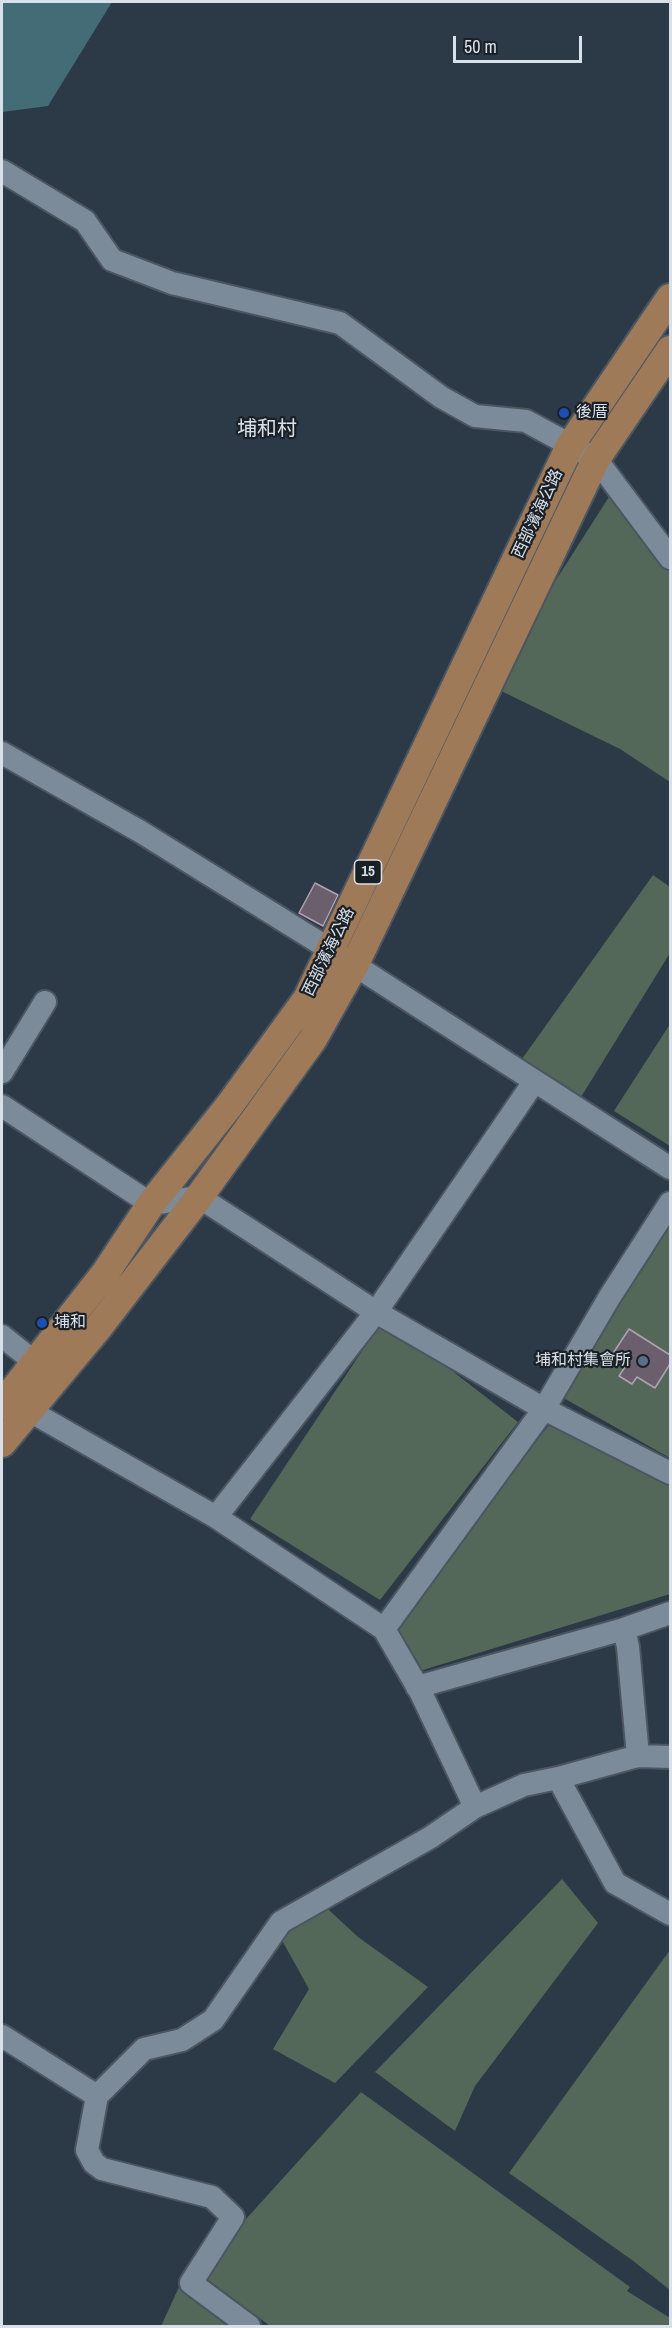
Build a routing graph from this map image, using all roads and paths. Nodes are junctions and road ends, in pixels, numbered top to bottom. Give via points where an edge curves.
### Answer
1 (2, 171) edge
2 (670, 298) edge
3 (670, 350) edge
4 (570, 446) junction
5 (596, 459) junction
6 (670, 558) edge
7 (2, 753) edge
8 (331, 950) junction
9 (354, 966) junction
10 (45, 1002) dead end
11 (2, 1072) edge
12 (534, 1083) junction
13 (2, 1106) edge
14 (670, 1168) edge
15 (199, 1197) junction
16 (670, 1203) edge
17 (151, 1204) junction
18 (376, 1312) junction
19 (2, 1336) edge
20 (46, 1371) junction
21 (15, 1408) edge
22 (544, 1409) junction
23 (2, 1443) edge
24 (670, 1473) edge
25 (216, 1517) junction
26 (670, 1613) edge
27 (384, 1629) junction
28 (624, 1629) junction
29 (417, 1687) junction
30 (638, 1756) junction
31 (670, 1757) edge
32 (558, 1778) junction
33 (475, 1807) junction
34 (670, 1914) edge
35 (2, 2036) edge
36 (98, 2096) junction
37 (249, 2326) edge

1 - 4 street via 85,221 112,260 172,283 340,323 441,398 475,416 526,421
2 - 4 main road, 西部濱海公路 / 15
3 - 5 main road, 西部濱海公路 / 15
4 - 5 street
4 - 8 main road, 西部濱海公路 / 15
5 - 6 street
5 - 9 main road, 西部濱海公路 / 15
7 - 8 street via 141,832
8 - 9 street
8 - 17 main road, 西部濱海公路 / 15 via 307,999
9 - 12 street
9 - 15 main road, 西部濱海公路 / 15 via 313,1040
10 - 11 street
12 - 14 street
12 - 18 street
13 - 17 street
15 - 17 street
15 - 18 street
15 - 20 main road, 西部濱海公路 / 15 via 98,1328
16 - 22 street
17 - 20 main road, 西部濱海公路 / 15
18 - 22 street
18 - 25 street
19 - 20 street
20 - 21 main road, 西部濱海公路 / 15
21 - 23 main road, 西部濱海公路 / 15
21 - 25 street
22 - 24 street
22 - 27 street
25 - 27 street
26 - 28 street
27 - 29 street
28 - 29 street
28 - 30 street
29 - 33 street
30 - 31 street
30 - 32 street
32 - 33 street via 524,1785
32 - 34 street via 615,1883
33 - 36 street via 431,1837 281,1922 213,2020 182,2040 144,2049
35 - 36 street
36 - 37 street via 87,2150 94,2163 102,2169 212,2197 233,2217 191,2283

